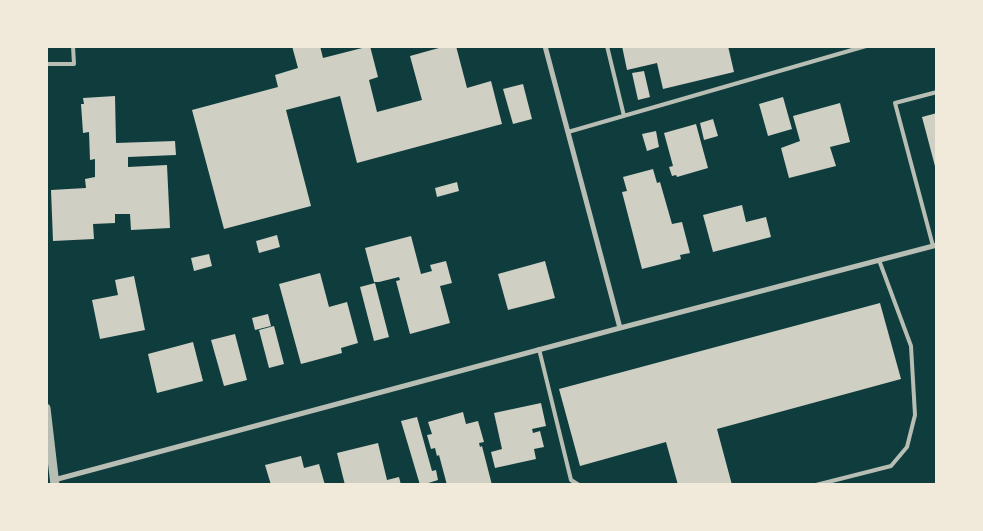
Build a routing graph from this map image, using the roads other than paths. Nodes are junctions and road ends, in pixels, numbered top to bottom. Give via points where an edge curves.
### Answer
1 (73, 46) edge
2 (545, 46) edge
3 (607, 46) edge
4 (866, 46) edge
5 (46, 64) edge
6 (937, 92) edge
7 (624, 116) junction
8 (568, 132) junction
9 (935, 246) edge
10 (879, 260) junction
11 (620, 328) junction
12 (539, 350) junction
13 (46, 408) edge
14 (48, 444) edge
15 (55, 483) edge
16 (579, 485) edge
17 (816, 485) edge

1 - 5 lane via 74,64
2 - 8 street
3 - 7 lane
4 - 7 lane
6 - 9 lane via 895,103
7 - 8 lane
8 - 11 street
9 - 10 street
10 - 11 street
10 - 17 lane via 911,346 915,415 907,447 891,466
11 - 12 street
12 - 15 street
12 - 16 lane via 571,480
13 - 14 street
14 - 15 street

